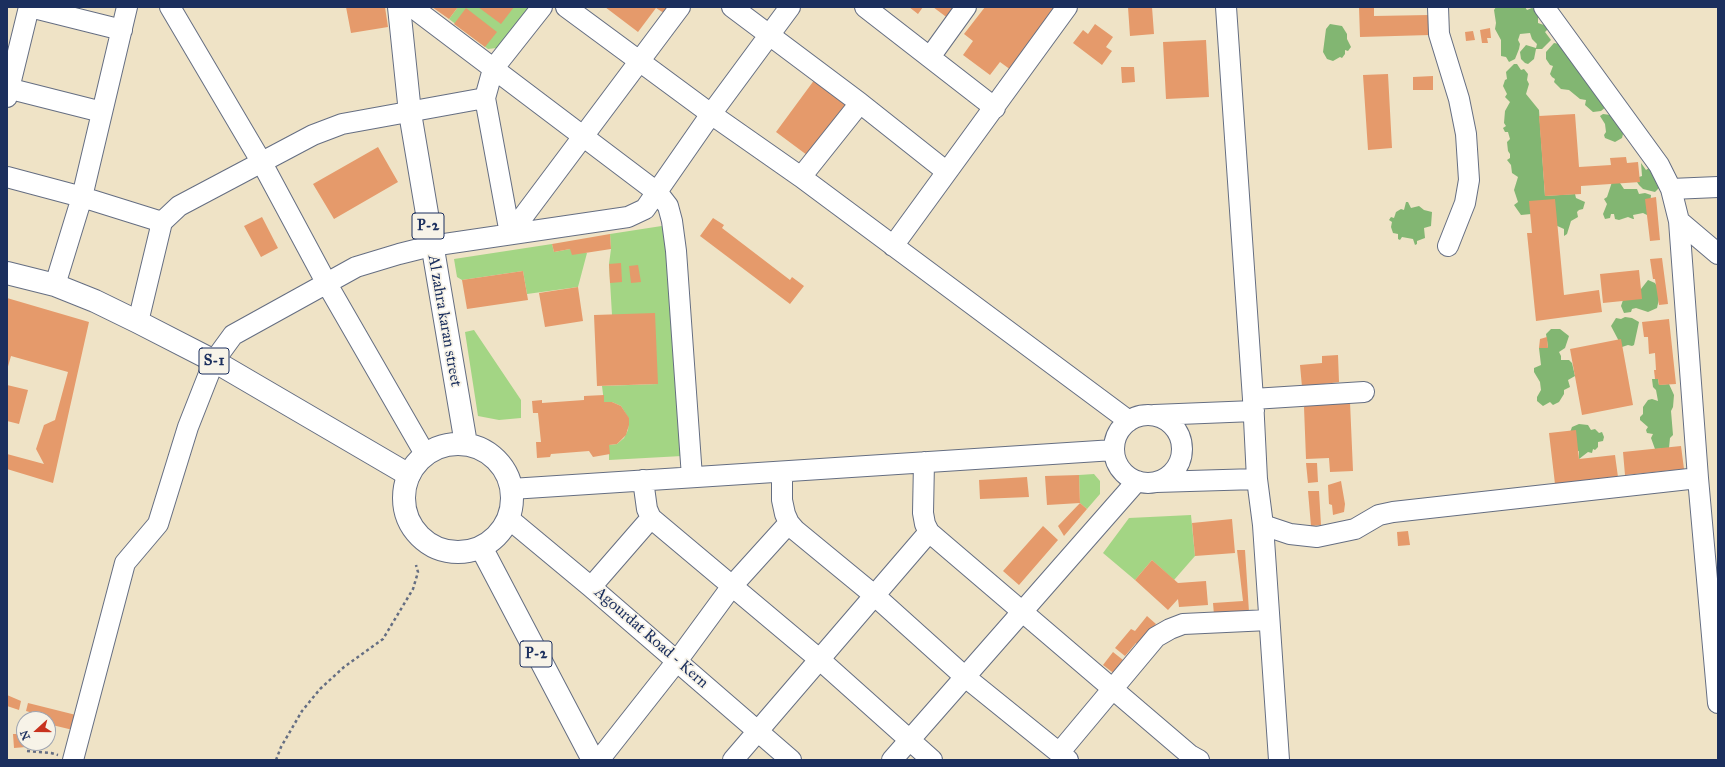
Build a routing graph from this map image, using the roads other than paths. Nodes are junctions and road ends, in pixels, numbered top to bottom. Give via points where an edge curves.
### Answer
1 (29, 7) edge
2 (127, 7) edge
3 (170, 7) edge
4 (399, 7) edge
5 (412, 7) edge
6 (542, 7) edge
7 (566, 7) edge
8 (680, 7) edge
9 (732, 7) edge
10 (790, 7) edge
11 (865, 7) edge
12 (966, 7) edge
13 (1067, 7) edge
14 (1226, 7) edge
15 (1438, 7) edge
16 (1544, 7) edge
17 (122, 30) junction
18 (769, 35) junction
19 (930, 57) junction
20 (639, 60) junction
21 (493, 69) junction
22 (8, 91) edge
23 (485, 98) junction
24 (860, 103) junction
25 (995, 108) junction
26 (102, 112) junction
27 (410, 112) junction
28 (711, 114) junction
29 (582, 136) junction
30 (262, 163) junction
31 (947, 172) junction
32 (7, 176) edge
33 (801, 177) junction
34 (1718, 187) edge
35 (1671, 189) junction
36 (658, 193) junction
37 (82, 197) junction
38 (162, 222) junction
39 (1679, 222) junction
40 (510, 234) junction
41 (431, 246) junction
42 (893, 246) junction
43 (1448, 246) dead end
44 (1717, 257) edge
45 (7, 273) edge
46 (327, 284) junction
47 (55, 285) junction
48 (138, 322) junction
49 (214, 361) junction
50 (1364, 392) dead end
51 (1254, 405) junction
52 (1149, 415) junction
53 (1129, 421) junction
54 (466, 444) junction
55 (1114, 450) junction
56 (425, 454) junction
57 (924, 462) junction
58 (782, 472) junction
59 (409, 475) junction
60 (692, 477) junction
61 (1698, 478) junction
62 (1256, 479) junction
63 (643, 480) junction
64 (1146, 482) junction
65 (511, 489) junction
66 (508, 518) junction
67 (651, 518) junction
68 (789, 522) junction
69 (1263, 525) junction
70 (929, 532) junction
71 (481, 547) junction
72 (591, 586) junction
73 (732, 586) junction
74 (874, 595) junction
75 (1022, 611) junction
76 (1269, 620) junction
77 (1714, 625) edge
78 (820, 659) junction
79 (677, 661) junction
80 (964, 676) junction
81 (1113, 690) junction
82 (1718, 703) edge
83 (758, 730) junction
84 (909, 740) junction
85 (1064, 756) edge
86 (74, 759) edge
87 (593, 760) edge
88 (599, 760) edge
89 (733, 760) edge
90 (792, 760) edge
91 (892, 760) edge
92 (932, 760) edge
93 (1199, 760) edge
94 (1276, 760) edge

1 - 17 street
1 - 22 street
2 - 17 street
3 - 30 street
4 - 27 main road, Al zahra karan street / P-2
5 - 21 street
6 - 21 street
7 - 20 street
8 - 20 street
9 - 18 street
10 - 18 street
11 - 19 street
12 - 19 street
13 - 25 street
14 - 51 street
15 - 43 street via 1439,34 1459,99 1466,134 1469,180 1465,203
16 - 35 street via 1658,165
17 - 26 street
18 - 24 street
18 - 28 street
19 - 25 street
20 - 28 street
20 - 29 street
21 - 23 street
21 - 29 street
22 - 26 street
23 - 27 street
23 - 40 street
24 - 31 street
24 - 33 street
25 - 31 street
26 - 37 street
27 - 30 street via 342,124 313,135
27 - 41 main road, Al zahra karan street / P-2
28 - 33 street
28 - 36 street
29 - 36 street
29 - 40 street
30 - 38 street via 179,206
30 - 46 street
31 - 42 street
32 - 37 street
33 - 42 street
34 - 35 street
35 - 39 street
36 - 40 street via 645,209 628,217
36 - 60 street via 668,206 672,221
37 - 38 street
37 - 47 street
38 - 48 street
39 - 44 street
39 - 61 street
40 - 41 street
41 - 46 street via 356,268
41 - 54 main road, Al zahra karan street / P-2
42 - 53 street
45 - 47 main road, S-1
46 - 49 street via 233,335
46 - 56 street
47 - 48 main road, S-1
48 - 49 main road, S-1
49 - 59 main road, S-1
49 - 86 street via 188,427 158,524 125,563
50 - 51 street
51 - 52 street
51 - 62 street
52 - 53 street via 1138,416
52 - 64 street via 1169,422 1181,441 1182,452 1173,472 1165,478
53 - 55 street via 1121,429
54 - 56 main road via 438,447
54 - 65 main road via 482,449 496,459 503,468
55 - 57 street
55 - 64 street via 1121,469
56 - 59 main road
57 - 58 street
57 - 70 street via 923,513
58 - 60 street
58 - 68 street via 782,500
59 - 71 main road via 404,501 412,526 420,536 431,544 456,552
60 - 63 street
61 - 69 street via 1393,512 1378,515 1355,529 1317,537 1290,534
61 - 77 street
62 - 64 street
62 - 69 street
63 - 65 street
63 - 67 street via 647,509
64 - 75 street
65 - 66 main road via 512,504
66 - 71 main road via 502,530
66 - 72 street, Agourdat Road - Kern
67 - 72 street
67 - 73 street
68 - 73 street
68 - 74 street
69 - 76 street
70 - 74 street
70 - 75 street
71 - 87 main road, P-2
72 - 79 street, Agourdat Road - Kern
73 - 78 street
73 - 79 street
74 - 78 street
74 - 80 street
75 - 80 street
75 - 81 street
76 - 81 street via 1183,624 1170,629 1156,637
76 - 94 street
77 - 82 street
78 - 83 street
78 - 84 street
79 - 83 street, Agourdat Road - Kern
79 - 88 street
80 - 84 street
80 - 85 street
81 - 85 street
81 - 93 street
83 - 89 street
83 - 90 street, Agourdat Road - Kern
84 - 91 street
84 - 92 street

